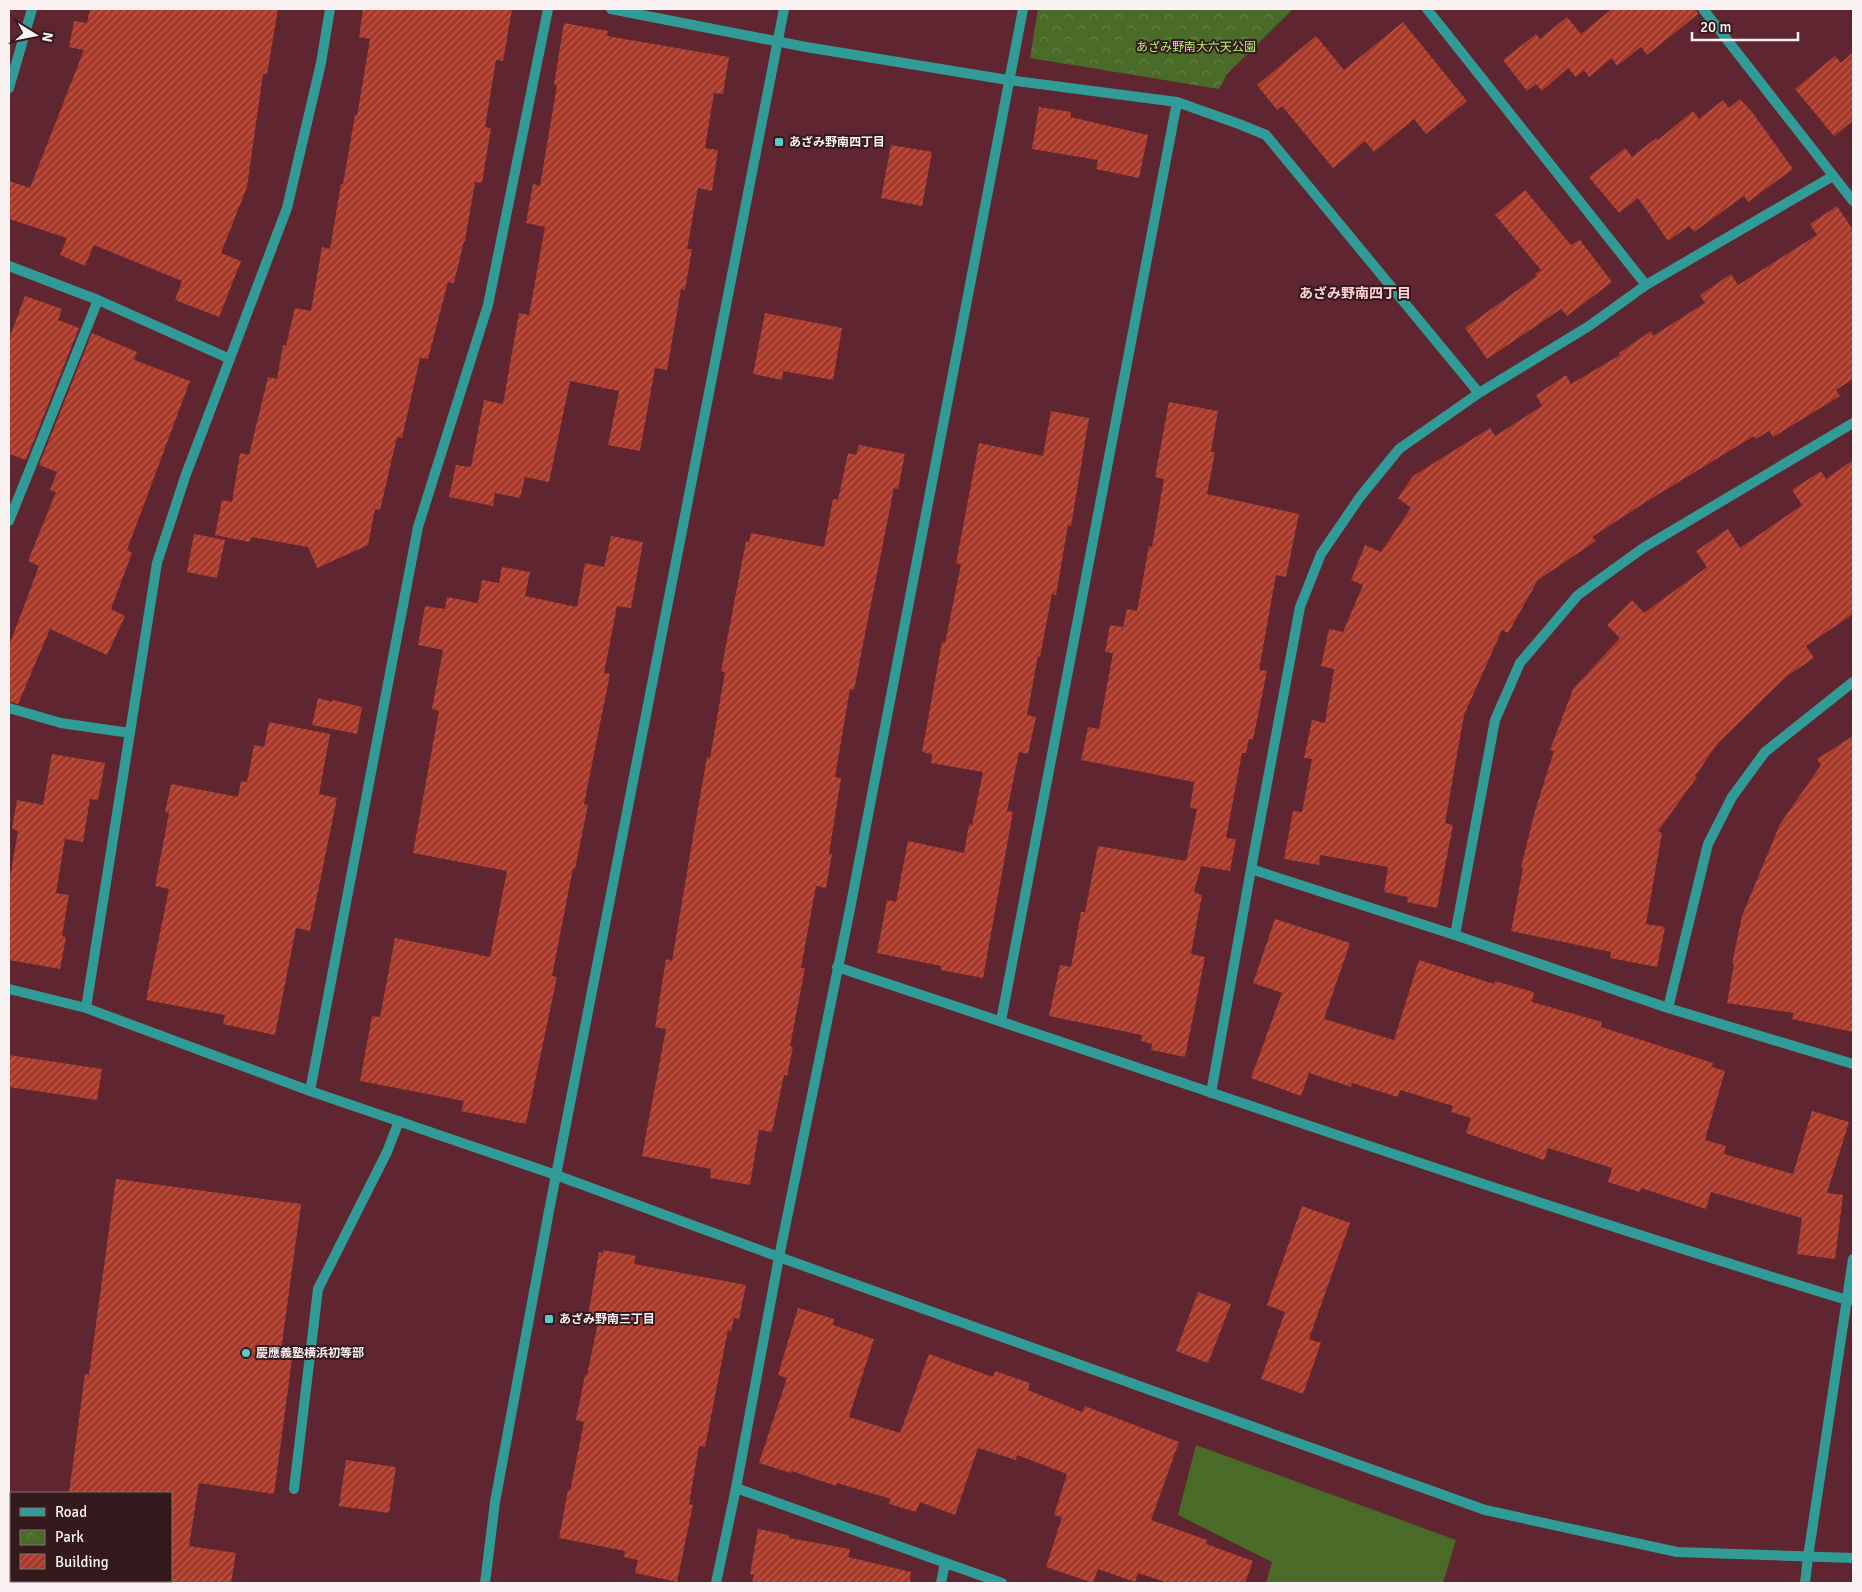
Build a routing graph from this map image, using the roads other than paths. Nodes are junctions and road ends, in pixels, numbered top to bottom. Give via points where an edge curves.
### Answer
1 (32, 9) edge
2 (330, 9) edge
3 (548, 9) edge
4 (611, 9) edge
5 (784, 9) edge
6 (1023, 9) edge
7 (1427, 9) edge
8 (1703, 9) edge
9 (778, 42) junction
10 (1008, 80) junction
11 (9, 88) edge
12 (1177, 102) junction
13 (1833, 176) junction
14 (1853, 201) edge
15 (9, 266) edge
16 (1646, 285) junction
17 (98, 300) junction
18 (230, 358) junction
19 (1480, 392) junction
20 (1853, 423) edge
21 (9, 521) edge
22 (1853, 682) edge
23 (9, 708) edge
24 (130, 733) junction
25 (1251, 869) junction
26 (1455, 935) junction
27 (837, 967) junction
28 (9, 990) edge
29 (86, 1008) junction
30 (1668, 1008) junction
31 (1001, 1021) junction
32 (1853, 1064) edge
33 (310, 1091) junction
34 (1211, 1093) junction
35 (399, 1122) junction
36 (556, 1175) junction
37 (779, 1257) junction
38 (1853, 1259) edge
39 (1850, 1300) edge
40 (736, 1488) junction
41 (294, 1489) dead end
42 (1808, 1557) junction
43 (1853, 1558) edge
44 (945, 1563) junction
45 (485, 1583) edge
46 (716, 1583) edge
47 (941, 1583) edge
48 (1002, 1583) edge
49 (1805, 1583) edge

1 - 11 street
2 - 18 street via 321,63 287,208
3 - 33 street via 488,305 418,527
4 - 9 street
5 - 9 street
6 - 10 street
7 - 16 street
8 - 13 street
9 - 10 street
9 - 36 street
10 - 12 street
10 - 27 street
12 - 19 street via 1266,136
12 - 31 street
13 - 14 street
13 - 16 street
15 - 17 street
16 - 19 street via 1589,326
17 - 18 street
17 - 21 street
18 - 24 street via 157,563
19 - 25 street via 1399,449 1321,554 1300,607
20 - 26 street via 1643,548 1578,595 1520,663 1495,720
22 - 30 street via 1765,752 1732,796 1708,844
23 - 24 street via 61,723
24 - 29 street
25 - 26 street
25 - 34 street
26 - 30 street
27 - 31 street
27 - 37 street
28 - 29 street
29 - 33 street
30 - 32 street
31 - 34 street
33 - 35 street
34 - 39 street via 1709,1258
35 - 36 street
35 - 41 street via 318,1289
36 - 37 street
36 - 45 street via 495,1502
37 - 40 street
37 - 42 street via 1485,1510 1677,1552
38 - 39 street
39 - 42 street
40 - 44 street
40 - 46 street
42 - 43 street
42 - 49 street
44 - 47 street
44 - 48 street

